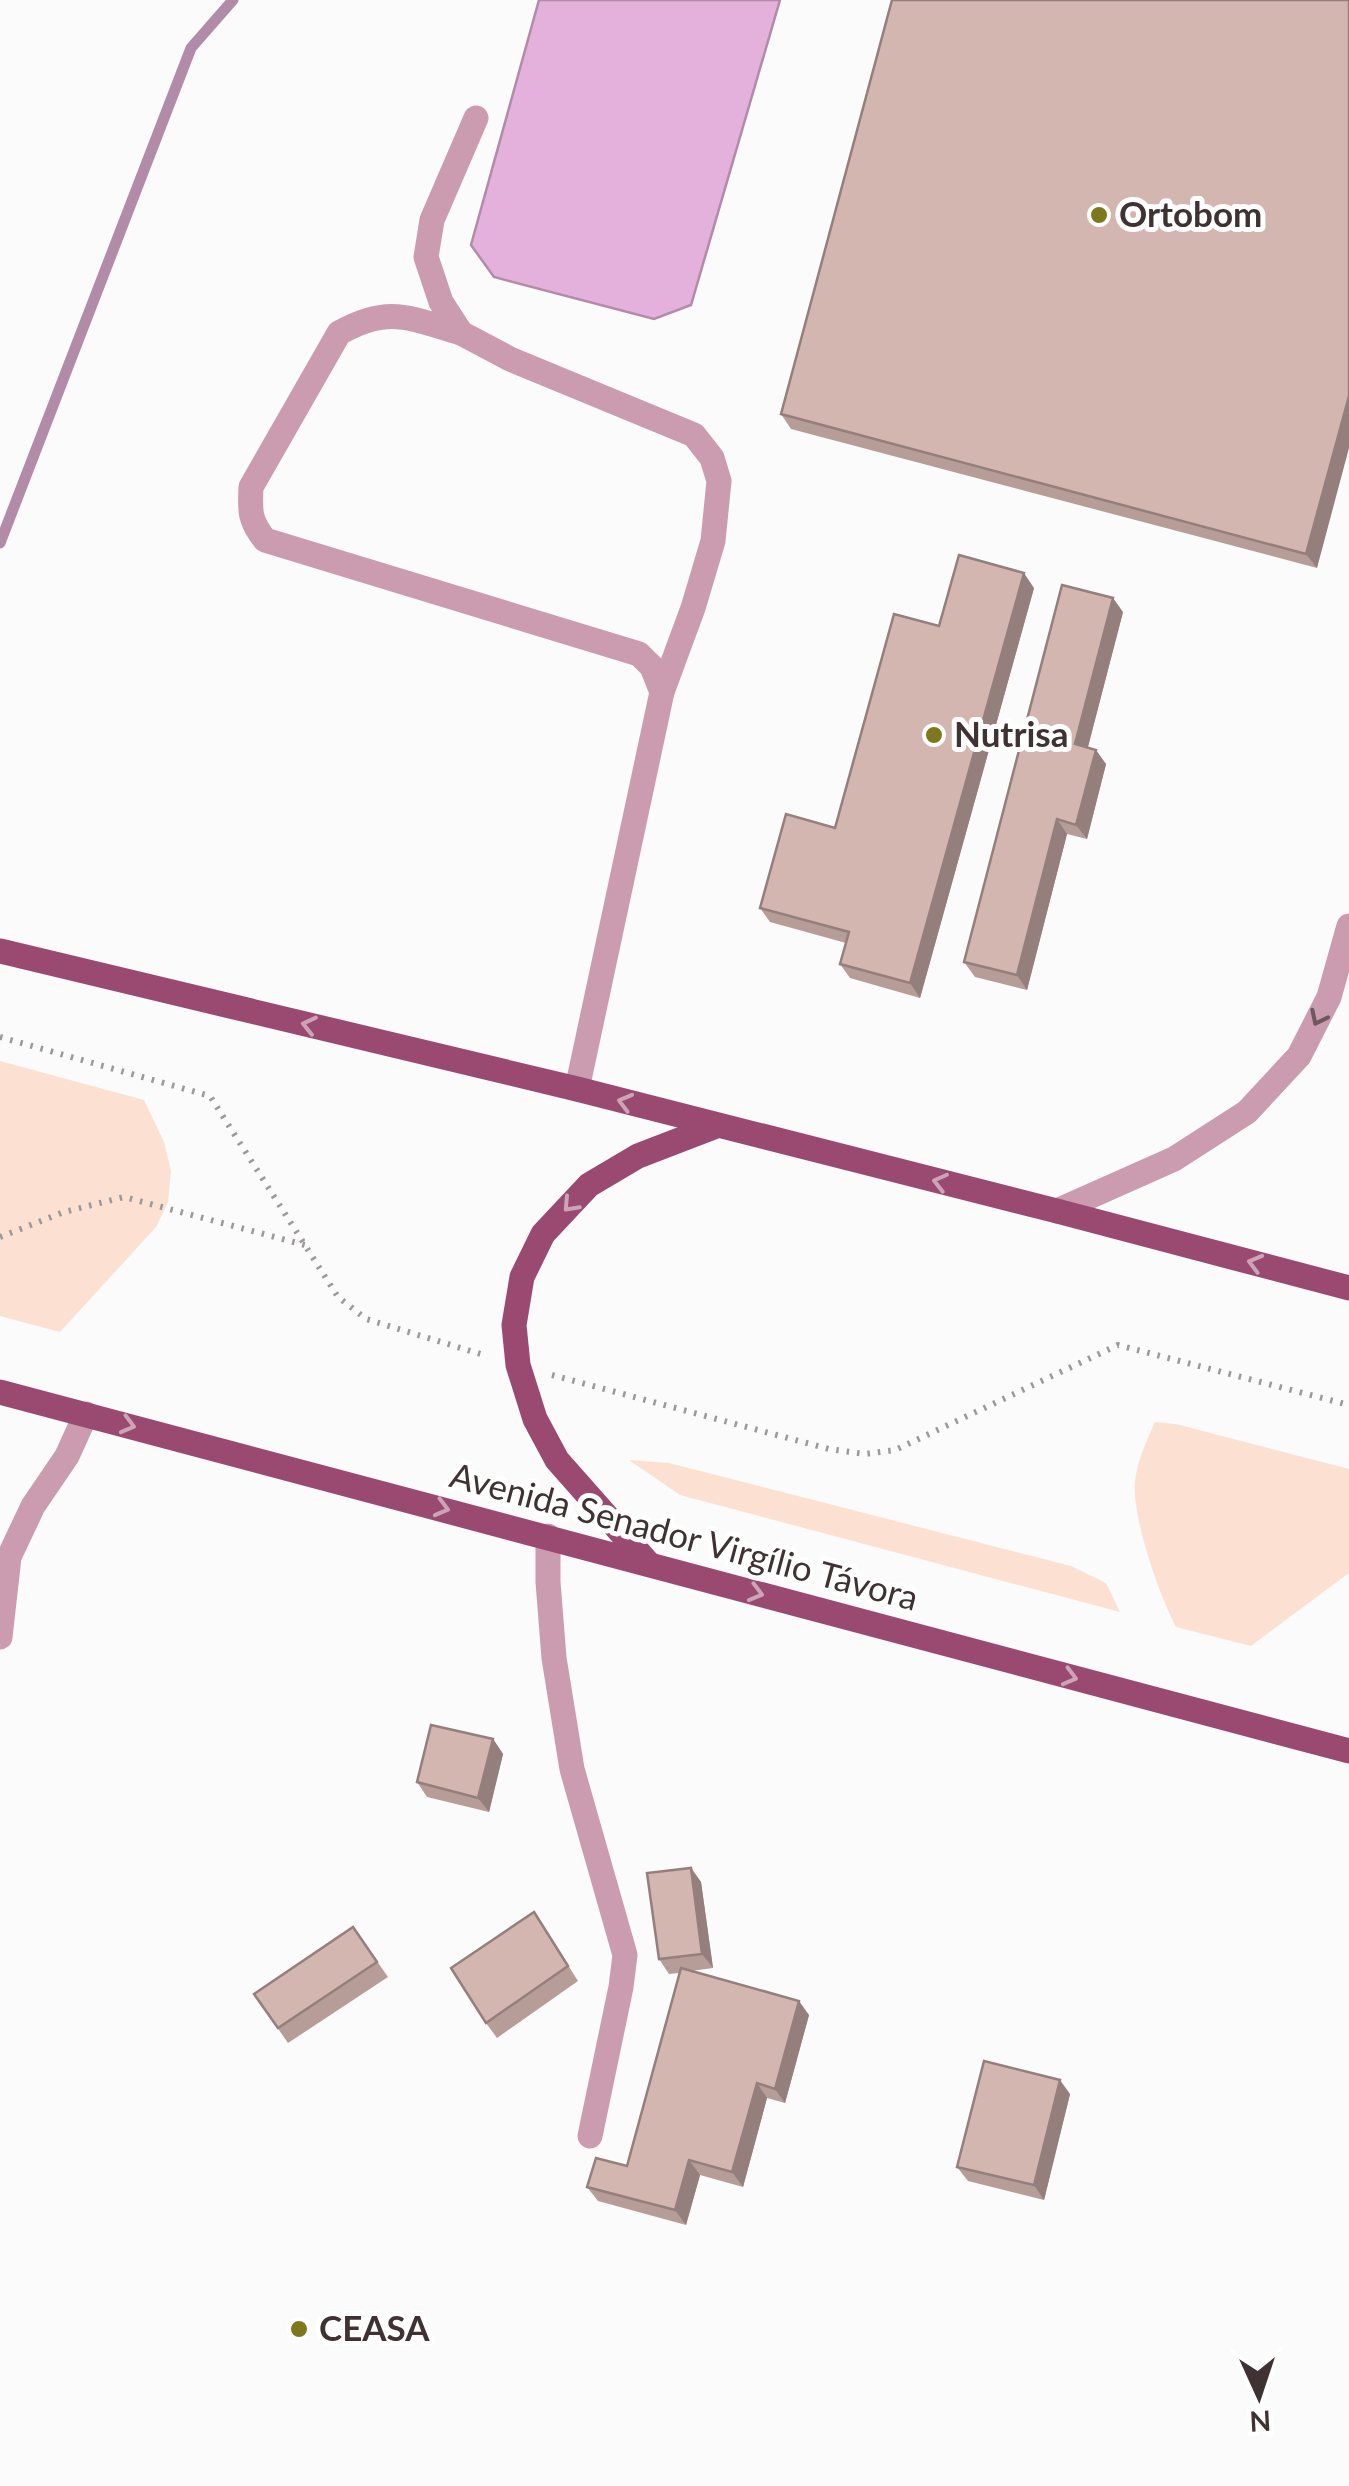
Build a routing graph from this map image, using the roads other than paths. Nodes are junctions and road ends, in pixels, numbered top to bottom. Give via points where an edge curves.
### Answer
1 (476, 118) dead end
2 (460, 333) junction
3 (662, 692) junction
4 (1349, 926) edge
5 (0, 951) edge
6 (577, 1089) junction
7 (716, 1126) junction
8 (1058, 1211) junction
9 (1349, 1288) edge
10 (0, 1392) edge
11 (86, 1414) junction
12 (548, 1536) junction
13 (4, 1548) edge
14 (650, 1564) junction
15 (0, 1637) edge
16 (1349, 1751) edge
17 (590, 2136) dead end

1 - 2 street via 432,220 426,257
2 - 3 street via 694,436 712,458 719,481 713,540
2 - 3 street via 400,315 364,319 338,333 251,487 254,526 265,540 639,654
3 - 6 street
4 -> 8 street via 1329,996 1299,1056 1248,1112 1174,1159
6 -> 5 main road
7 -> 6 main road
8 -> 7 main road
7 -> 14 main road via 638,1156 589,1185 543,1234 522,1277 514,1325 518,1365 557,1460
9 -> 8 main road
10 - 11 main road, Avenida Senador Virgílio Távora
11 -> 12 main road, Avenida Senador Virgílio Távora
11 - 13 street via 67,1456
12 - 14 main road, Avenida Senador Virgílio Távora
12 - 17 street via 554,1658 572,1769 625,1954
13 - 15 street
14 -> 16 main road, Avenida Senador Virgílio Távora

